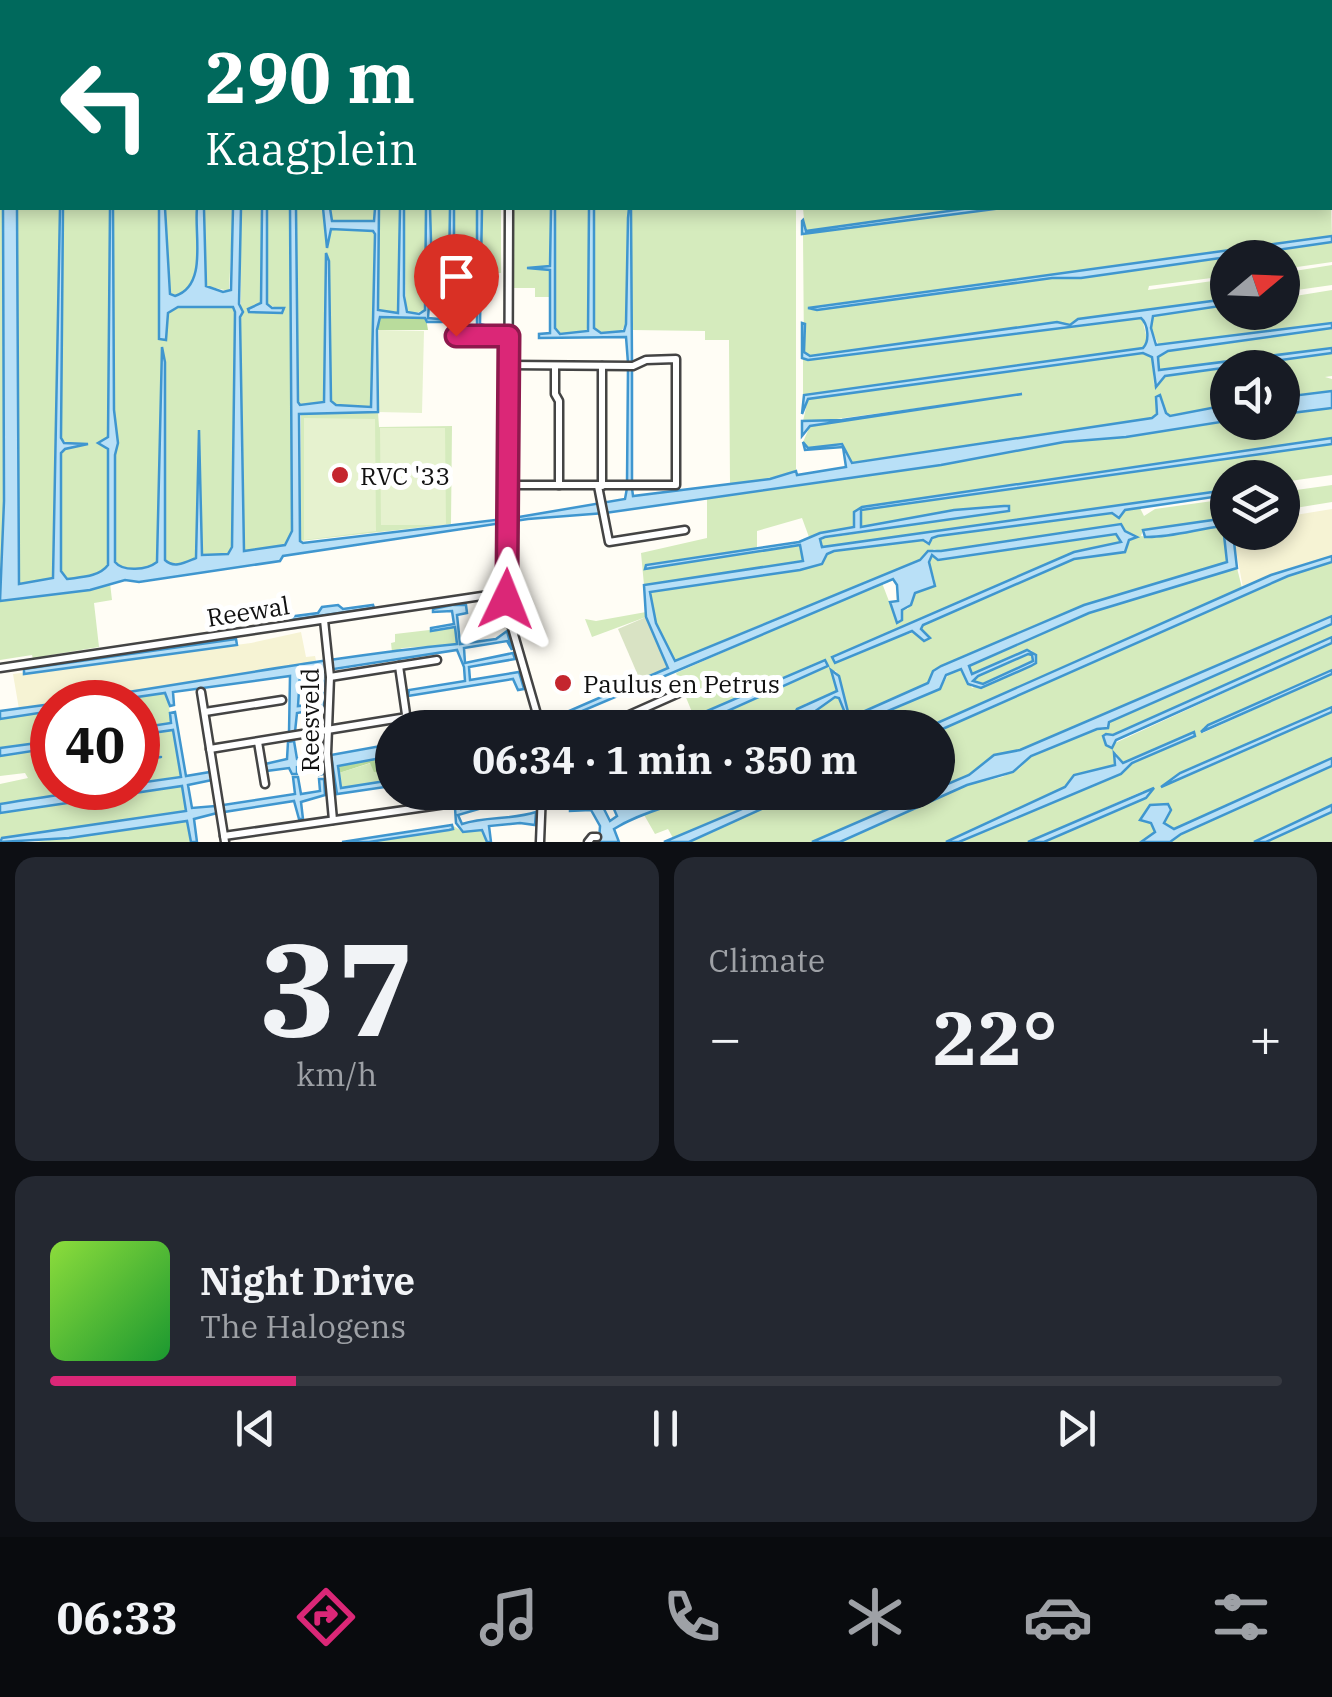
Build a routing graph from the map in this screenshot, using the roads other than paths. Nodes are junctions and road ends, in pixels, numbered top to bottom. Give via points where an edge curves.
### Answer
1 (509, 210) edge
2 (456, 288) dead end
3 (509, 336) junction
4 (508, 365) junction
5 (554, 366) junction
6 (602, 366) junction
7 (508, 485) junction
8 (559, 486) junction
9 (600, 486) junction
10 (685, 530) dead end
11 (502, 593) junction
12 (325, 625) junction
13 (437, 660) dead end
14 (398, 666) junction
15 (0, 668) edge
16 (330, 674) junction
17 (201, 692) dead end
18 (681, 692) dead end
19 (282, 700) dead end
20 (405, 710) edge
21 (536, 710) edge
22 (640, 710) edge
23 (204, 712) junction
24 (375, 722) edge
25 (328, 729) junction
26 (258, 742) junction
27 (210, 748) junction
28 (265, 784) dead end
29 (406, 810) edge
30 (541, 810) edge
31 (334, 820) junction
32 (597, 837) dead end
33 (225, 839) edge
34 (540, 842) edge
35 (588, 842) edge

1 - 3 street
2 - 3 street via 456,336
3 - 4 street
4 - 5 street
4 - 7 street
5 - 6 street
5 - 8 street
6 - 9 street
6 - 9 street via 676,360 676,485
7 - 8 street
7 - 11 street
8 - 9 street
9 - 10 street via 609,542
11 - 12 street, Reewal
11 - 21 street
12 - 15 street, Reewal
12 - 16 street, Reesveld
13 - 14 street
14 - 16 street
14 - 20 street
16 - 25 street, Reesveld
17 - 23 street
18 - 22 street
19 - 23 street
23 - 27 street
24 - 25 street
25 - 26 street
25 - 31 street, Reesveld
26 - 27 street
26 - 28 street
27 - 33 street
29 - 31 street
30 - 34 street
31 - 33 street
32 - 35 street

